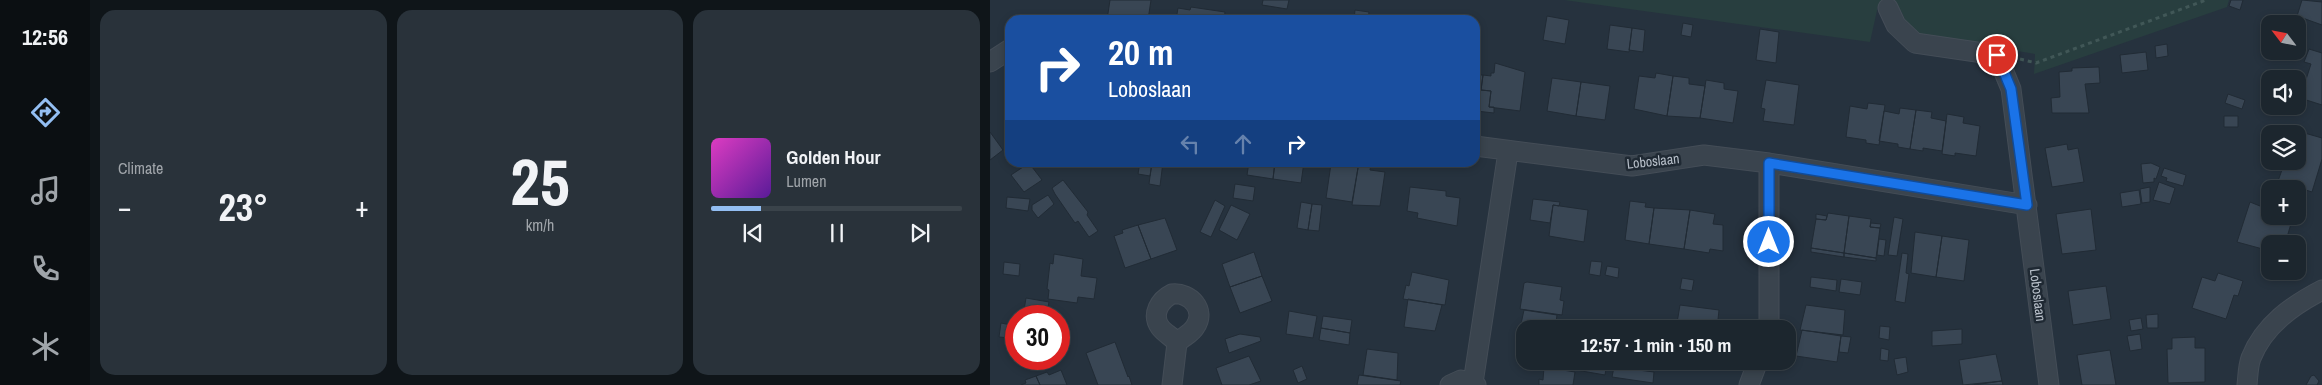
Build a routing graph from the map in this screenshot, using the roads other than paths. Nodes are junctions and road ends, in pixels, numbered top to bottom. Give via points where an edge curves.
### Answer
1 (1888, 8) dead end
2 (990, 45) edge
3 (1005, 47) edge
4 (1005, 52) edge
5 (990, 62) edge
6 (1480, 147) edge
7 (1508, 152) junction
8 (1769, 163) junction
9 (2027, 205) junction
10 (2322, 290) edge
11 (1769, 320) edge
12 (1177, 343) dead end
13 (1755, 370) edge
14 (1474, 384) edge
15 (1172, 385) edge
16 (1450, 385) edge
17 (1749, 385) edge
18 (2049, 385) edge
19 (2246, 385) edge

1 - 9 street, Loboslaan via 1896,25 1915,43 1997,55 2011,89
2 - 3 street
4 - 5 street
6 - 7 street, Loboslaan
7 - 8 street, Loboslaan via 1632,166 1704,155
7 - 14 street
8 - 9 street, Loboslaan
8 - 11 street
9 - 18 street, Loboslaan
10 - 19 street via 2292,306 2274,324 2258,344
12 - 15 street
13 - 17 street
14 - 16 street via 1461,380

